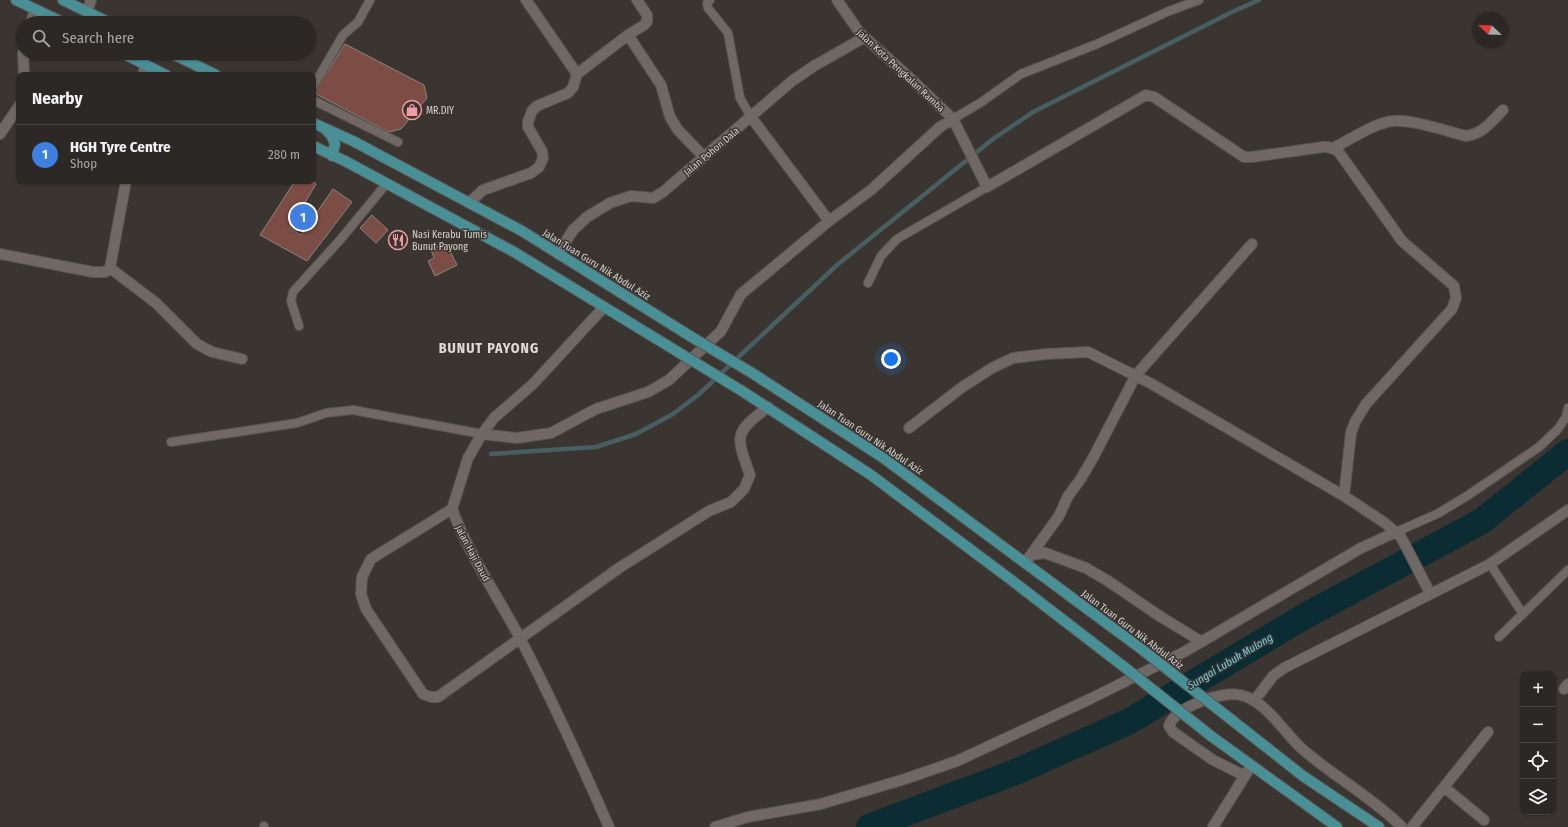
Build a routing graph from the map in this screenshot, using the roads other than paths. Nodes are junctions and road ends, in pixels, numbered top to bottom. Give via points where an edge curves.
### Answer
1 (16, 0) edge
2 (63, 0) edge
3 (91, 0) edge
4 (370, 0) edge
5 (526, 0) edge
6 (637, 0) edge
7 (710, 0) edge
8 (837, 0) edge
9 (1199, 0) edge
10 (35, 9) junction
11 (87, 12) junction
12 (33, 16) edge
13 (50, 16) edge
14 (95, 16) edge
15 (628, 35) junction
16 (865, 37) junction
17 (23, 60) edge
18 (135, 60) edge
19 (185, 60) edge
20 (145, 65) junction
21 (24, 72) edge
22 (144, 72) edge
23 (160, 72) edge
24 (210, 72) edge
25 (577, 74) junction
26 (316, 82) edge
27 (316, 101) edge
28 (16, 110) edge
29 (1503, 110) dead end
30 (751, 117) junction
31 (953, 119) junction
32 (317, 125) edge
33 (0, 134) edge
34 (398, 142) dead end
35 (316, 148) edge
36 (1333, 148) junction
37 (332, 156) junction
38 (704, 157) junction
39 (387, 183) junction
40 (125, 184) edge
41 (987, 187) junction
42 (469, 203) junction
43 (829, 221) junction
44 (1252, 244) dead end
45 (0, 254) edge
46 (558, 254) junction
47 (110, 268) junction
48 (868, 283) dead end
49 (604, 307) junction
50 (299, 326) dead end
51 (242, 359) dead end
52 (1136, 375) junction
53 (768, 407) junction
54 (1568, 408) edge
55 (909, 428) dead end
56 (482, 434) junction
57 (171, 442) dead end
58 (1344, 496) junction
59 (452, 509) junction
60 (1566, 514) edge
61 (1399, 535) junction
62 (1028, 559) junction
63 (1490, 564) junction
64 (1568, 570) edge
65 (1430, 593) junction
66 (1523, 614) junction
67 (520, 638) junction
68 (1499, 638) dead end
69 (1202, 642) junction
70 (1254, 701) junction
71 (1488, 732) dead end
72 (1251, 766) junction
73 (1245, 776) junction
74 (1444, 787) junction
75 (1484, 820) dead end
76 (1217, 825) edge
77 (609, 827) edge
78 (715, 827) edge
79 (1337, 827) edge
80 (1379, 827) edge
81 (1402, 827) edge
82 (1412, 827) edge

1 - 10 main road
2 - 11 main road
3 - 11 street
4 - 26 lane via 358,22 343,35
5 - 25 street
6 - 15 street via 648,16 647,22
7 - 30 lane via 707,3 708,8 728,33 740,98
8 - 16 street, Jalan Kota Pengkalan Ramba
9 - 31 lane via 1021,74
10 - 12 street
10 - 13 main road
11 - 14 main road
15 - 25 street
15 - 38 street via 662,85 670,117 678,130
16 - 30 street, Jalan Pohon Dala via 814,66
16 - 31 street, Jalan Kota Pengkalan Ramba
17 - 21 street
18 - 20 main road
19 - 24 main road
20 - 22 street
20 - 23 main road
25 - 42 street via 568,93 538,106 529,116 528,127 542,151 543,158 539,167 531,173 483,190
27 - 34 lane
28 - 33 street
29 - 36 street via 1481,131 1473,135 1466,136 1414,123 1392,121 1378,125
30 - 38 street, Jalan Pohon Dala
30 - 43 street
31 - 41 street
31 - 43 street via 940,127 871,190
32 - 37 main road via 334,139 336,148
32 - 42 main road, Jalan Tuan Guru Nik Abdul Aziz via 353,141
35 - 37 main road
36 - 41 street via 1323,147 1244,157 1154,97 1146,95
36 - 58 street via 1341,155 1402,240 1454,286 1456,298 1452,309 1360,412 1351,433
37 - 39 main road
38 - 46 street, Jalan Pohon Dala via 653,198 626,197 587,217 573,230
39 - 49 main road via 514,252
39 - 50 lane via 293,292 291,301
40 - 47 street
41 - 48 lane via 897,239 880,256
42 - 46 main road, Jalan Tuan Guru Nik Abdul Aziz via 522,231
43 - 56 street via 741,294 721,331 669,380 648,392 596,409 552,433 517,438
44 - 52 street
45 - 47 street via 93,272 105,272
46 - 62 main road, Jalan Tuan Guru Nik Abdul Aziz, bridge via 752,373 882,458
47 - 51 street via 156,303 198,344 212,352
49 - 53 main road, bridge
49 - 56 street via 533,384 494,418
52 - 55 street via 1088,352 1013,358 961,388
52 - 58 street
52 - 62 street via 1093,458 1068,496 1059,516
53 - 67 street via 746,424 740,436 740,446 750,475 744,489 731,502 709,511 619,568
53 - 72 main road, bridge via 870,475 1010,579
54 - 61 lane via 1566,418 1558,429 1539,447 1467,496
56 - 57 lane via 353,410 326,413 297,423
56 - 59 street via 468,458
58 - 61 street
59 - 67 street, Jalan Haji Daud via 468,546
59 - 67 street via 371,559 362,576 361,594 366,609 423,694 431,697 438,697
60 - 63 street
61 - 65 street
61 - 69 street via 1361,548
62 - 69 street via 1045,553 1086,568
62 - 80 main road, Jalan Tuan Guru Nik Abdul Aziz, bridge via 1303,776
63 - 65 street
63 - 66 lane
64 - 66 lane
65 - 70 street via 1284,668 1273,676
66 - 68 lane
67 - 77 street, Jalan Haji Daud via 567,732
69 - 78 street via 1090,699 957,761 905,780 821,804 748,817
70 - 73 street via 1240,695 1211,697 1195,703 1171,720 1169,726 1173,732 1213,760
70 - 81 street via 1264,708 1301,748
71 - 74 street
72 - 73 street
72 - 79 main road
73 - 76 street
74 - 75 street
74 - 82 street

